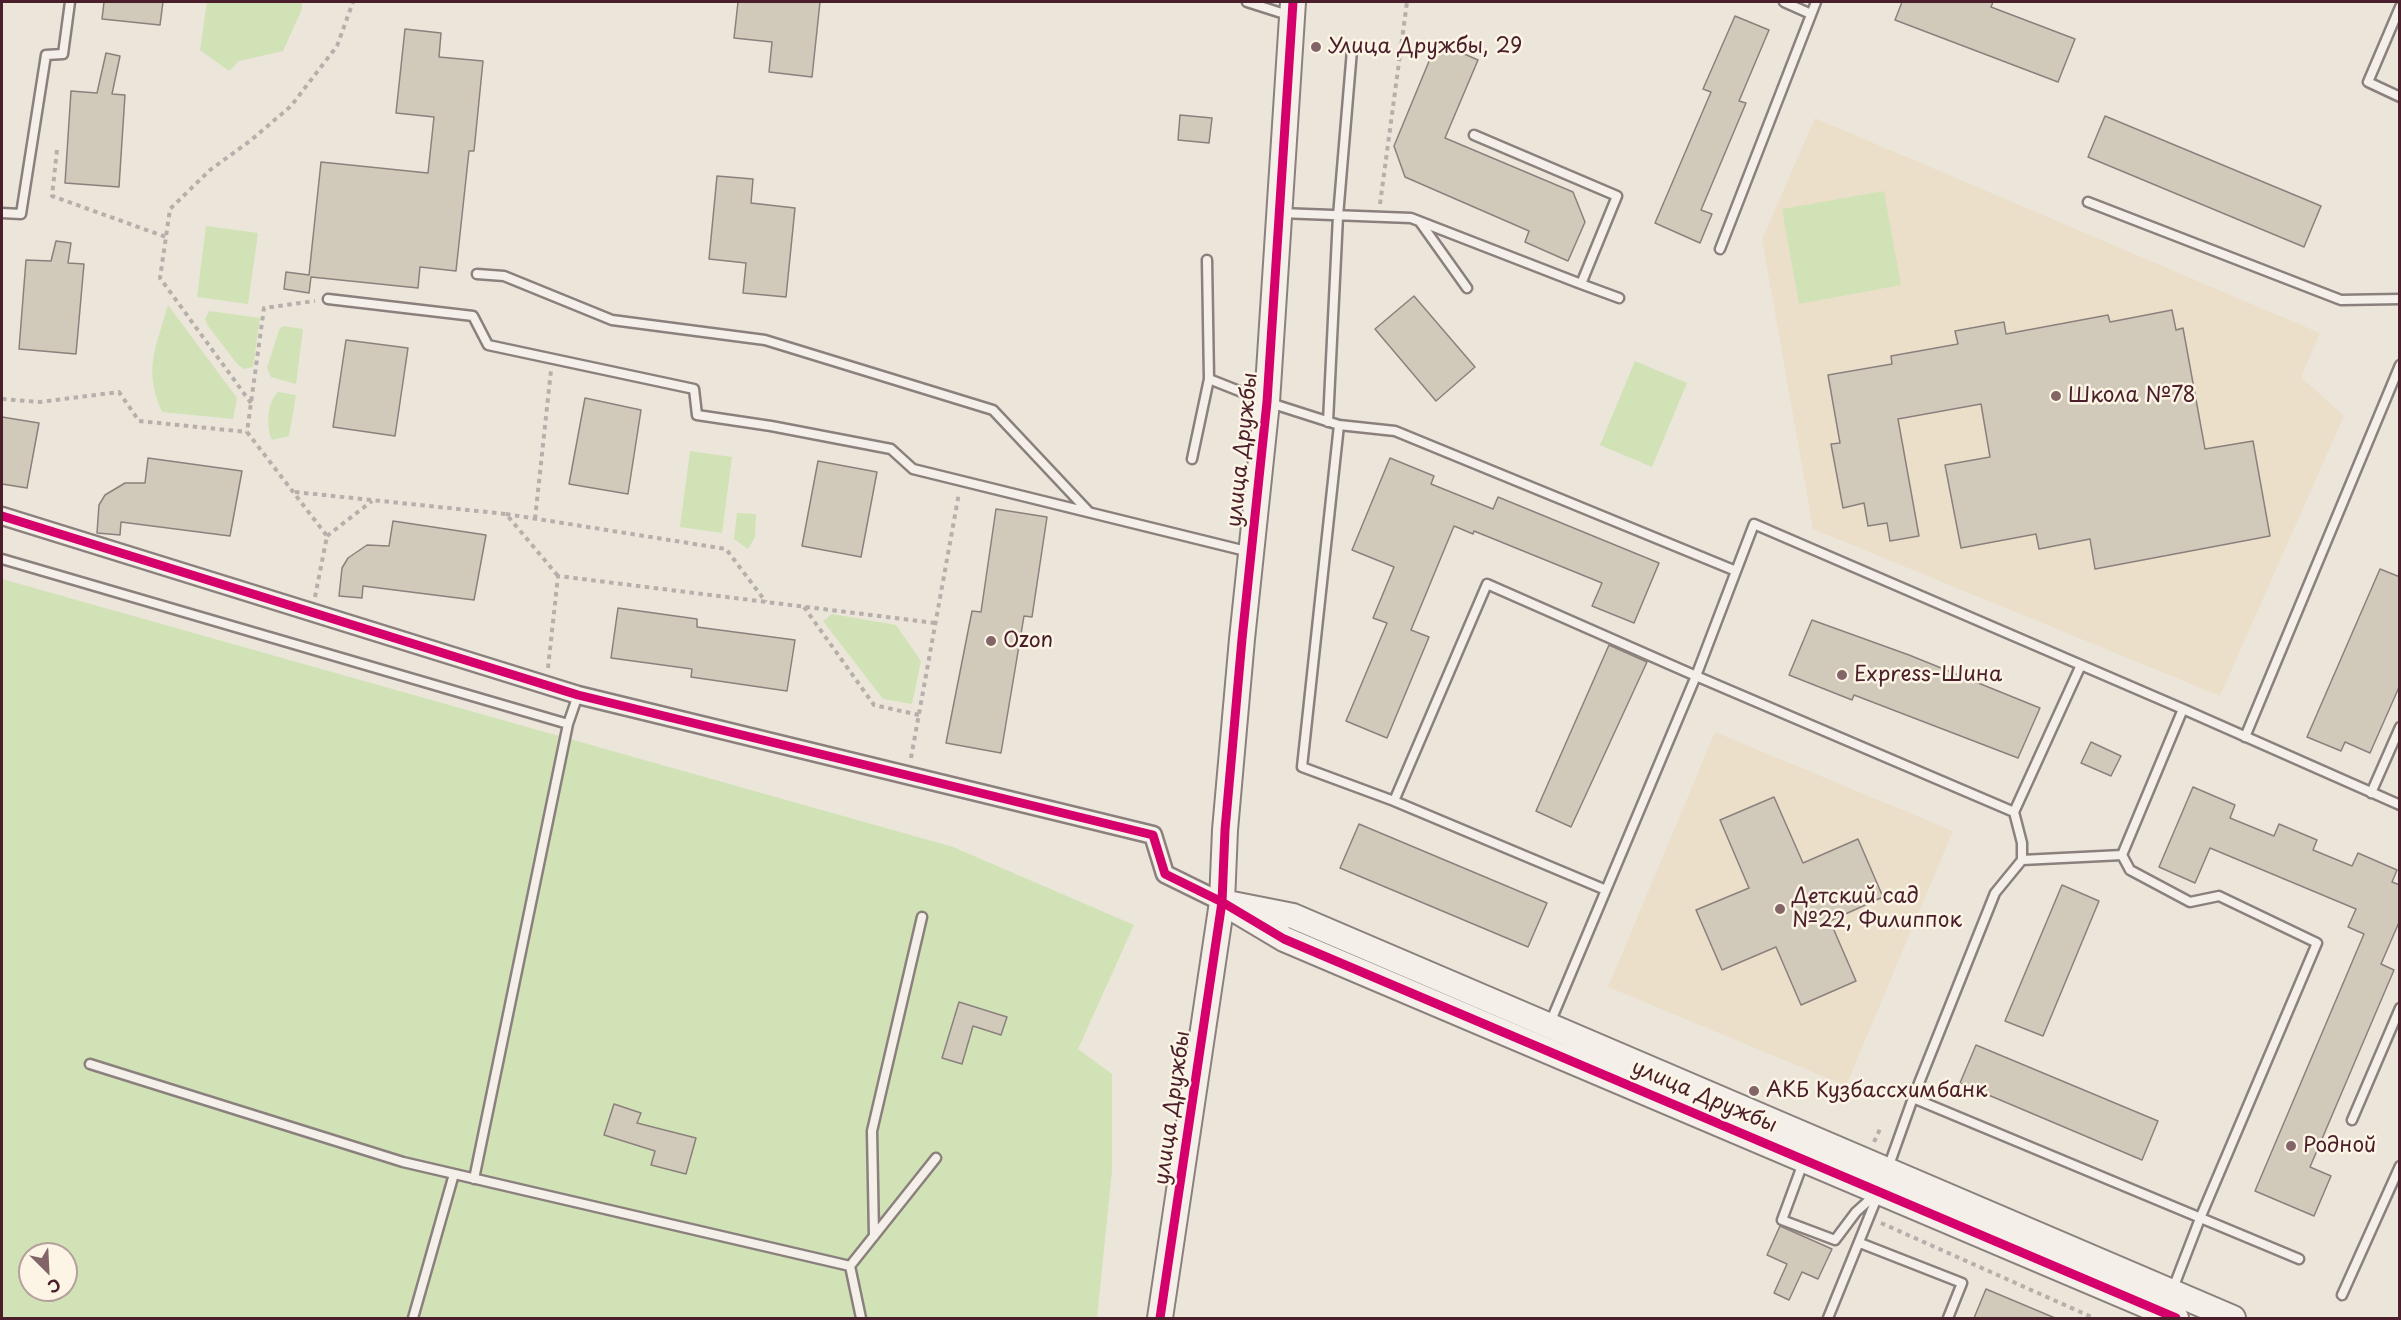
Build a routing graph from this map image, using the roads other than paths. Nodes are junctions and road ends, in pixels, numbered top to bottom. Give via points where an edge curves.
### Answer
1 (70, 2) edge
2 (1247, 2) edge
3 (1784, 2) edge
4 (1816, 2) edge
5 (2400, 7) edge
6 (1292, 9) edge
7 (1811, 14) junction
8 (1352, 50) dead end
9 (2400, 97) edge
10 (1474, 135) dead end
11 (2088, 202) dead end
12 (2, 213) edge
13 (1281, 213) junction
14 (1338, 216) junction
15 (1420, 222) junction
16 (1720, 249) dead end
17 (1207, 260) dead end
18 (477, 274) dead end
19 (1581, 284) junction
20 (1467, 288) dead end
21 (1619, 298) dead end
22 (328, 299) road end
23 (2400, 299) edge
24 (2400, 365) edge
25 (1209, 380) junction
26 (1267, 402) junction
27 (1328, 422) junction
28 (1339, 425) junction
29 (1192, 459) dead end
30 (1088, 511) junction
31 (2, 516) edge
32 (1250, 552) junction
33 (2, 559) edge
34 (1736, 572) junction
35 (2082, 665) junction
36 (1696, 676) junction
37 (578, 695) junction
38 (2183, 709) junction
39 (568, 724) junction
40 (2400, 727) edge
41 (2245, 737) junction
42 (2371, 793) junction
43 (1394, 801) junction
44 (2400, 805) edge
45 (2014, 812) junction
46 (2122, 855) junction
47 (2022, 860) junction
48 (1606, 890) junction
49 (1222, 902) junction
50 (922, 917) dead end
51 (2400, 1008) edge
52 (1549, 1026) junction
53 (90, 1064) dead end
54 (1913, 1098) junction
55 (2352, 1120) dead end
56 (936, 1158) dead end
57 (1804, 1160) junction
58 (2400, 1166) edge
59 (454, 1174) junction
60 (474, 1179) junction
61 (1883, 1182) junction
62 (2201, 1216) junction
63 (874, 1236) junction
64 (1860, 1243) junction
65 (2299, 1259) dead end
66 (850, 1266) junction
67 (2172, 1292) junction
68 (2342, 1295) dead end
69 (413, 1318) edge
70 (861, 1318) edge
71 (1160, 1318) edge
72 (1828, 1318) edge
73 (1948, 1318) edge
74 (2176, 1318) edge
75 (2233, 1318) edge

1 - 12 lane via 63,54 46,55 21,214
2 - 6 lane
3 - 7 lane
4 - 7 lane
5 - 9 lane via 2368,82
6 - 13 street, улица Дружбы
7 - 16 lane
8 - 14 lane
10 - 19 lane via 1617,196
11 - 23 lane via 2341,300
13 - 14 lane
13 - 26 street, улица Дружбы
14 - 15 lane via 1411,218
14 - 27 lane
15 - 19 lane
15 - 20 lane
17 - 25 lane
18 - 30 lane via 504,276 612,320 765,340 993,410
19 - 21 lane
22 - 30 lane via 473,316 488,345 694,390 697,415 891,449 913,469
24 - 41 lane
25 - 26 lane
25 - 29 lane
26 - 27 lane
26 - 32 street, улица Дружбы
27 - 28 lane
28 - 34 lane via 1395,431
28 - 43 lane via 1302,767
30 - 32 lane
31 - 37 street
32 - 49 street, улица Дружбы
33 - 39 lane
34 - 35 lane via 1754,524
34 - 36 lane
35 - 38 lane
35 - 45 lane
36 - 43 lane via 1487,584
36 - 45 lane
36 - 48 lane
37 - 39 lane
37 - 49 street via 1154,835 1165,874
38 - 41 lane
38 - 46 lane
39 - 60 lane
40 - 42 lane
41 - 42 lane
42 - 44 lane
43 - 48 lane
45 - 47 lane
46 - 47 lane
46 - 62 lane via 2130,870 2190,902 2219,896 2317,943
47 - 54 lane via 1995,893
48 - 52 lane
49 - 52 street, улица Дружбы via 1293,916
49 - 57 street, улица Дружбы via 1284,939
49 - 71 street, улица Дружбы
50 - 63 lane via 872,1131
51 - 55 lane
52 - 61 street, улица Дружбы
53 - 59 lane
54 - 61 lane
54 - 62 lane
56 - 63 lane
57 - 61 street, улица Дружбы
57 - 61 lane via 1782,1220 1835,1240
58 - 68 lane
59 - 60 lane
59 - 69 lane
60 - 66 lane
61 - 64 lane
61 - 67 street, улица Дружбы
61 - 74 street, улица Дружбы
62 - 65 lane
62 - 67 lane
63 - 66 lane
64 - 72 lane
64 - 73 lane via 1962,1284
66 - 70 lane
67 - 75 street, улица Дружбы

